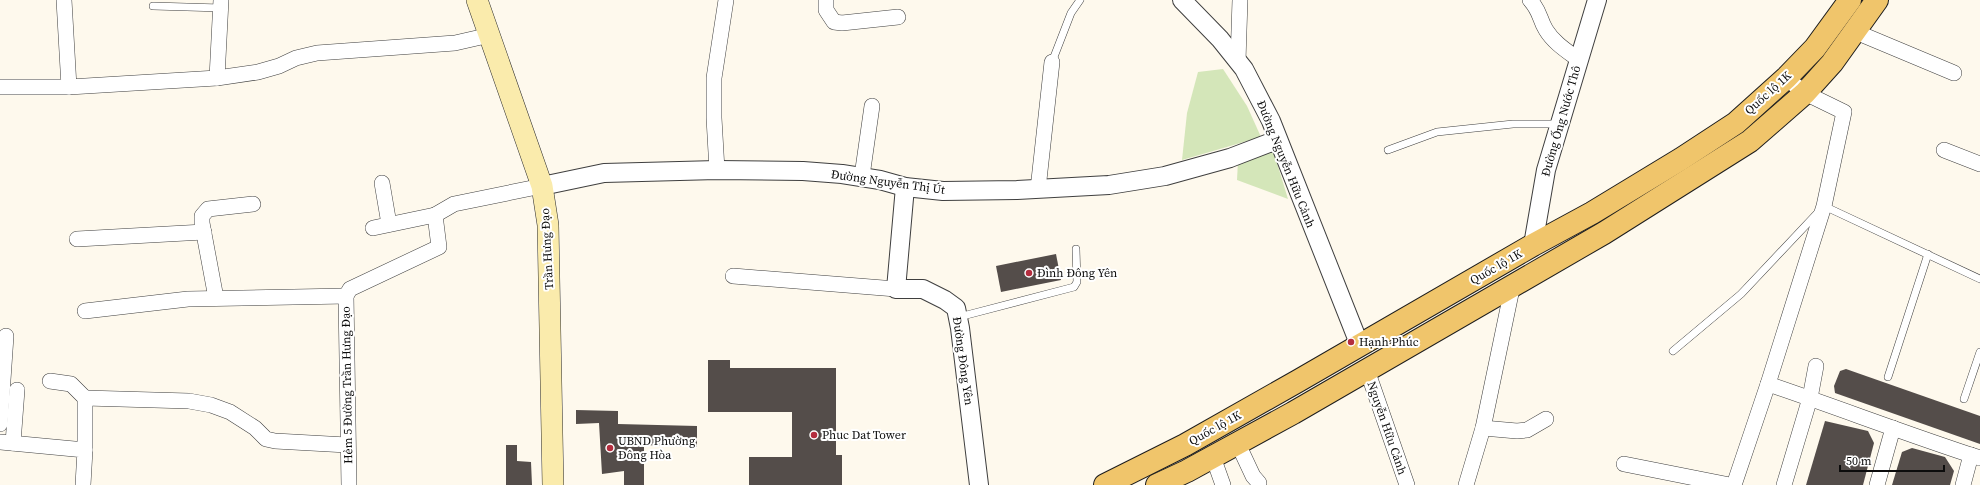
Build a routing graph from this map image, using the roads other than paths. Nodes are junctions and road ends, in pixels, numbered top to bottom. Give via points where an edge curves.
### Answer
1 (64, 0) edge
2 (477, 0) edge
3 (726, 0) edge
4 (826, 0) edge
5 (1080, 0) edge
6 (1182, 0) edge
7 (1240, 0) edge
8 (1530, 0) edge
9 (1597, 0) edge
10 (1850, 0) edge
11 (1877, 0) edge
12 (221, 4) edge
13 (153, 6) dead end
14 (898, 16) dead end
15 (1856, 32) junction
16 (490, 35) junction
17 (1814, 50) junction
18 (1579, 60) junction
19 (1238, 61) junction
20 (1052, 62) joint
21 (1829, 67) junction
22 (1954, 73) dead end
23 (217, 78) junction
24 (1786, 78) junction
25 (0, 87) edge
26 (69, 87) junction
27 (1805, 93) junction
28 (872, 106) dead end
29 (1560, 124) junction
30 (1277, 140) junction
31 (1388, 150) dead end
32 (1944, 150) dead end
33 (1980, 164) edge
34 (717, 170) junction
35 (862, 176) junction
36 (382, 183) dead end
37 (542, 186) junction
38 (905, 187) junction
39 (1038, 189) junction
40 (253, 204) dead end
41 (1824, 206) junction
42 (435, 215) junction
43 (389, 224) junction
44 (373, 228) dead end
45 (204, 232) junction
46 (78, 239) dead end
47 (1533, 245) junction
48 (1076, 249) dead end
49 (1928, 254) junction
50 (733, 276) dead end
51 (1980, 279) edge
52 (1513, 284) junction
53 (896, 288) junction
54 (346, 296) junction
55 (216, 298) junction
56 (85, 311) dead end
57 (958, 318) junction
58 (6, 336) dead end
59 (1360, 346) junction
60 (1673, 351) dead end
61 (1980, 352) edge
62 (1816, 366) dead end
63 (1367, 370) junction
64 (1888, 377) dead end
65 (50, 381) dead end
66 (1768, 384) junction
67 (17, 390) dead end
68 (85, 398) junction
69 (1810, 398) junction
70 (1964, 399) dead end
71 (1546, 419) dead end
72 (0, 424) edge
73 (1483, 428) junction
74 (1893, 428) junction
75 (7, 443) edge
76 (1238, 444) junction
77 (347, 445) junction
78 (84, 450) junction
79 (1213, 457) junction
80 (1975, 457) edge
81 (1624, 464) dead end
82 (1259, 483) dead end
83 (82, 485) edge
84 (349, 485) edge
85 (553, 485) edge
86 (979, 485) edge
87 (1105, 485) edge
88 (1157, 485) edge
89 (1223, 485) edge
90 (1407, 485) edge
91 (1466, 485) edge
92 (1730, 485) edge
93 (1734, 485) edge
94 (1784, 485) edge
95 (1877, 485) edge
96 (1963, 485) edge

1 - 26 street
2 - 16 main road, Trần Hưng Đạo
3 - 34 street via 714,78
4 - 14 street via 826,10 834,22
5 - 20 lane via 1071,13
6 - 19 street, Đường Nguyễn Hữu Cảnh
7 - 19 street
8 - 18 street via 1538,9 1545,29 1554,40
9 - 18 street, Đường Ống Nước Thô
10 - 17 main road, Quốc lộ 1K
11 - 15 main road, Quốc lộ 1K
12 - 13 lane
12 - 23 street
15 - 21 main road, Quốc lộ 1K
15 - 22 street
16 - 23 street via 455,43 317,53 258,72
16 - 37 main road, Trần Hưng Đạo
17 - 21 main road
17 - 24 main road, Quốc lộ 1K
18 - 29 street, Đường Ống Nước Thô
19 - 30 street, Đường Nguyễn Hữu Cảnh via 1271,121
20 - 39 street
21 - 27 main road, Quốc lộ 1K
23 - 26 street
24 - 27 street
24 - 47 main road, Quốc lộ 1K via 1730,127 1592,213
25 - 26 street
27 - 41 street via 1844,112
27 - 52 main road, Quốc lộ 1K via 1744,145 1604,233
28 - 35 street
29 - 31 lane via 1513,124 1437,132
29 - 47 street, Đường Ống Nước Thô via 1543,182
30 - 39 street, Đường Nguyễn Thị Út via 1230,158 1152,179 1109,185
30 - 59 street, Đường Nguyễn Hữu Cảnh
32 - 33 street
34 - 35 street, Đường Nguyễn Thị Út via 803,171
34 - 37 street, Đường Nguyễn Thị Út via 604,173
35 - 38 street, Đường Nguyễn Thị Út
36 - 43 street
37 - 42 street via 454,204
37 - 85 main road, Trần Hưng Đạo via 548,225
38 - 39 street, Đường Nguyễn Thị Út via 943,191
38 - 53 street
40 - 45 street via 208,209 202,216
41 - 49 lane
41 - 60 lane via 1742,294
41 - 66 street
42 - 43 street
42 - 54 street, Hẻm 5 Đường Trần Hưng Đạo via 439,247 357,284
43 - 44 street
45 - 46 street
45 - 55 street
47 - 59 main road, Quốc lộ 1K
48 - 57 lane via 1077,282 1074,287
49 - 51 lane
49 - 64 lane
50 - 53 street
52 - 63 main road, Quốc lộ 1K
52 - 73 street
53 - 57 street, Đường Đông Yên via 923,289 940,297 956,308
54 - 55 street
54 - 77 street, Hẻm 5 Đường Trần Hưng Đạo
55 - 56 street
57 - 86 street, Đường Đông Yên
58 - 72 street
59 - 87 main road, Quốc lộ 1K via 1185,445
61 - 70 lane
62 - 69 street
63 - 76 main road, Quốc lộ 1K
63 - 90 street, Nguyễn Hữu Cảnh
65 - 68 street via 71,384
66 - 69 street
66 - 93 street
67 - 75 street
68 - 77 street via 211,405 230,412 266,438 275,441
68 - 78 street
69 - 74 street
69 - 94 street
71 - 73 street via 1528,430
73 - 91 street
74 - 80 street
74 - 95 street
75 - 78 street
76 - 79 main road, Quốc lộ 1K
76 - 82 street
77 - 84 street, Hẻm 5 Đường Trần Hưng Đạo
78 - 83 street
79 - 88 main road, Quốc lộ 1K
79 - 89 street
80 - 96 street
81 - 92 street

